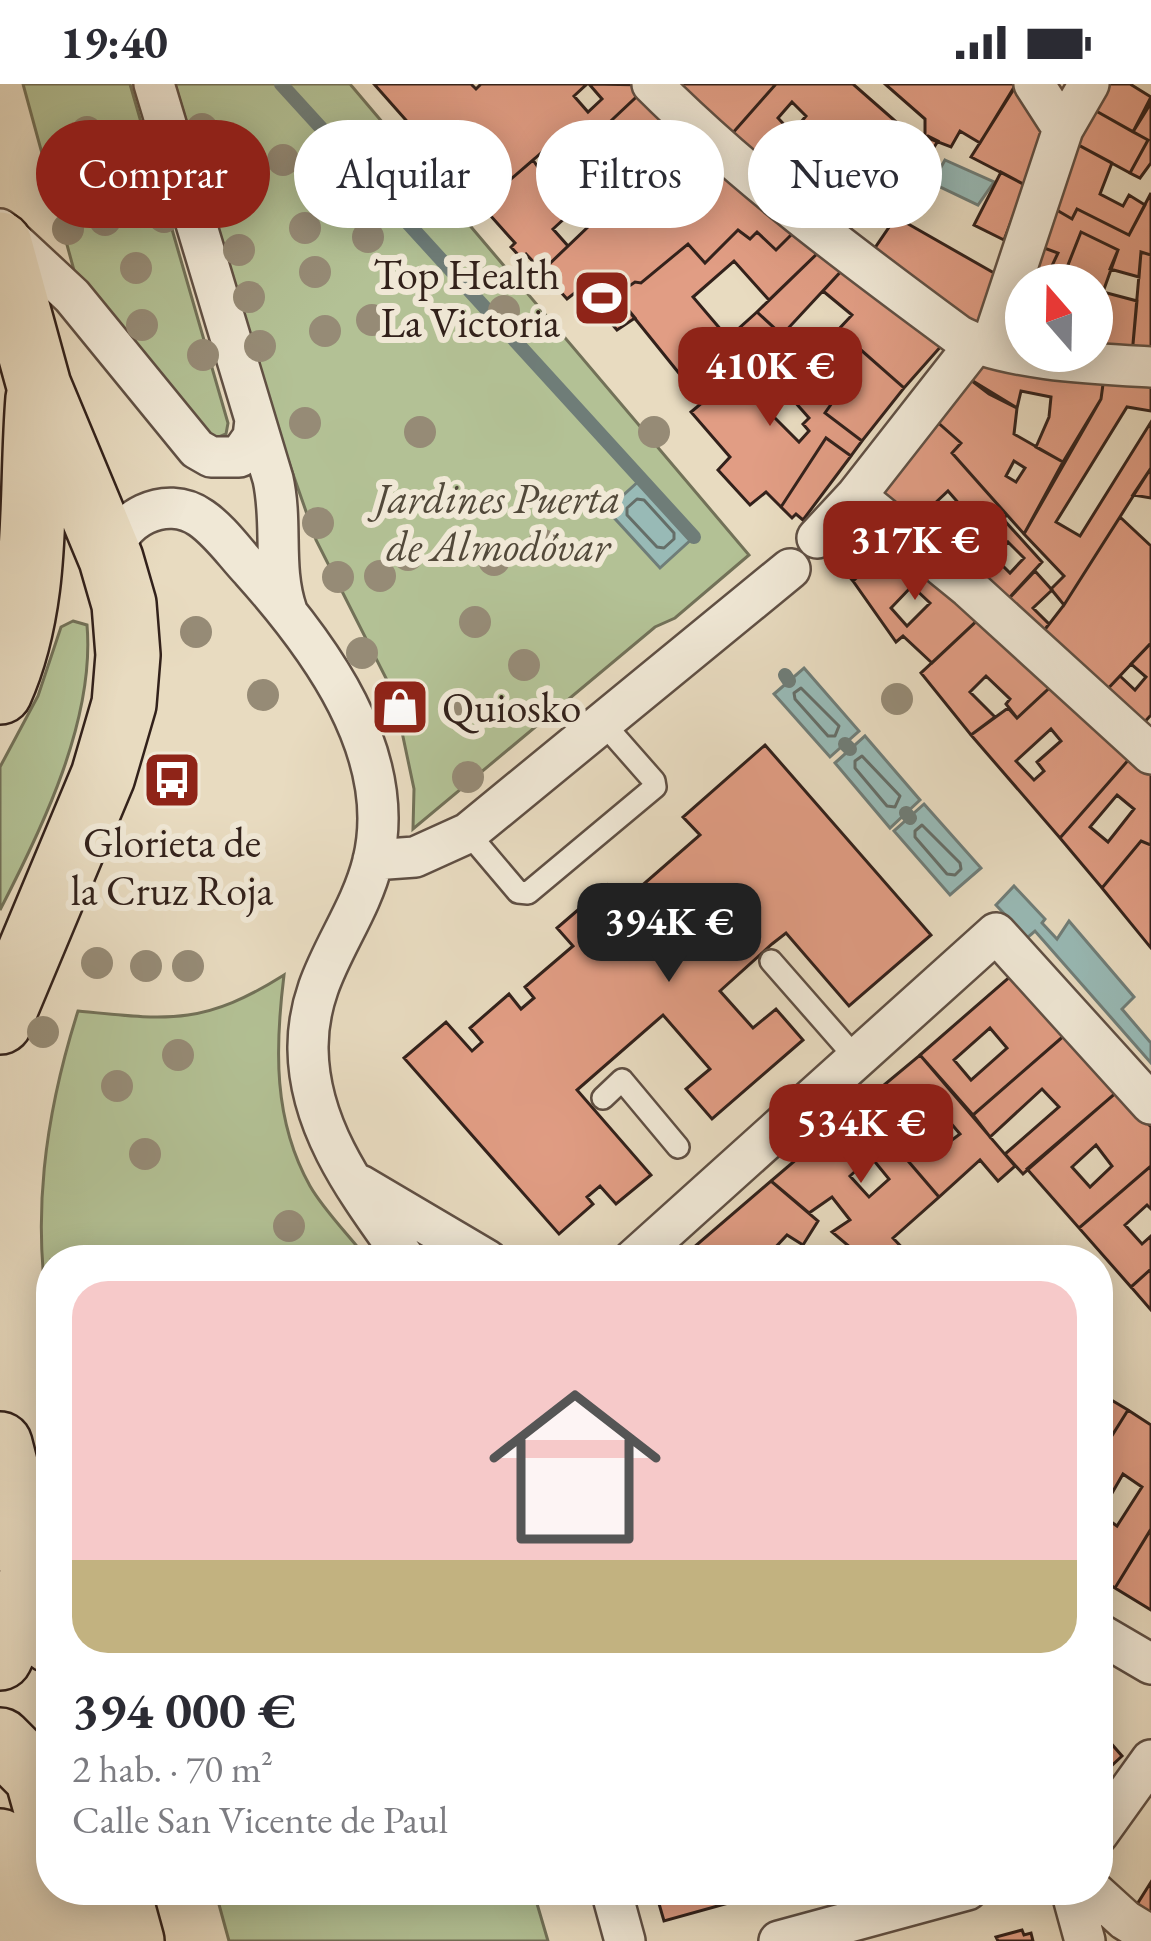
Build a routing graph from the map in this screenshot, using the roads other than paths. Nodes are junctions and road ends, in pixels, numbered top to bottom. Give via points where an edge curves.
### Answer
1 (154, 84) edge
2 (652, 84) edge
3 (1034, 84) edge
4 (1089, 84) edge
5 (1063, 129) junction
6 (0, 229) edge
7 (0, 244) edge
8 (983, 345) junction
9 (1151, 367) edge
10 (39, 386) junction
11 (255, 420) junction
12 (856, 496) junction
13 (817, 538) dead end
14 (112, 559) junction
15 (790, 569) dead end
16 (287, 611) junction
17 (0, 692) edge
18 (603, 723) junction
19 (1151, 754) edge
20 (468, 833) junction
21 (373, 860) junction
22 (771, 961) dead end
23 (2, 1024) edge
24 (856, 1058) junction
25 (602, 1098) dead end
26 (1151, 1104) edge
27 (679, 1147) dead end
28 (350, 1179) junction
29 (396, 1245) edge
30 (462, 1245) edge
31 (650, 1245) edge
32 (0, 1444) edge
33 (33, 1602) edge
34 (1113, 1642) edge
35 (1151, 1664) edge
36 (0, 1691) edge
37 (0, 1740) edge
38 (1151, 1760) edge
39 (36, 1776) edge
40 (1113, 1813) edge
41 (0, 1841) edge
42 (74, 1905) edge
43 (122, 1905) edge
44 (614, 1905) edge
45 (922, 1905) edge
46 (1074, 1905) edge
47 (1108, 1905) edge
48 (834, 1934) edge
49 (1151, 1936) edge
50 (28, 1941) edge
51 (87, 1941) edge
52 (133, 1941) edge
53 (625, 1941) edge
54 (779, 1941) edge
55 (1085, 1941) edge

1 - 11 street
2 - 8 street via 833,243
3 - 5 street
4 - 5 street
5 - 8 street
6 - 11 street via 72,296 197,449 238,457 254,437
7 - 10 main road
8 - 9 street
8 - 12 street
10 - 14 main road
10 - 17 main road via 20,498 30,559 22,630
11 - 16 street via 280,509 278,584
12 - 13 street
12 - 19 street
14 - 16 street via 126,525 152,512 184,510 211,526
14 - 23 main road via 127,630 124,704 104,776
15 - 18 street
16 - 21 street via 341,693 373,770
18 - 20 street
18 - 20 lane via 655,787 528,893 518,892
20 - 21 street via 415,857
21 - 28 street via 326,962 310,1021 320,1116
22 - 24 lane
24 - 26 street via 996,933
24 - 31 street
25 - 27 lane via 622,1080
28 - 29 street
28 - 30 street
32 - 33 main road
33 - 36 main road
34 - 35 street
37 - 39 main road
38 - 40 street
41 - 50 main road
42 - 51 main road
43 - 52 main road
44 - 53 street
45 - 48 street
46 - 55 street
47 - 49 street
48 - 54 street

